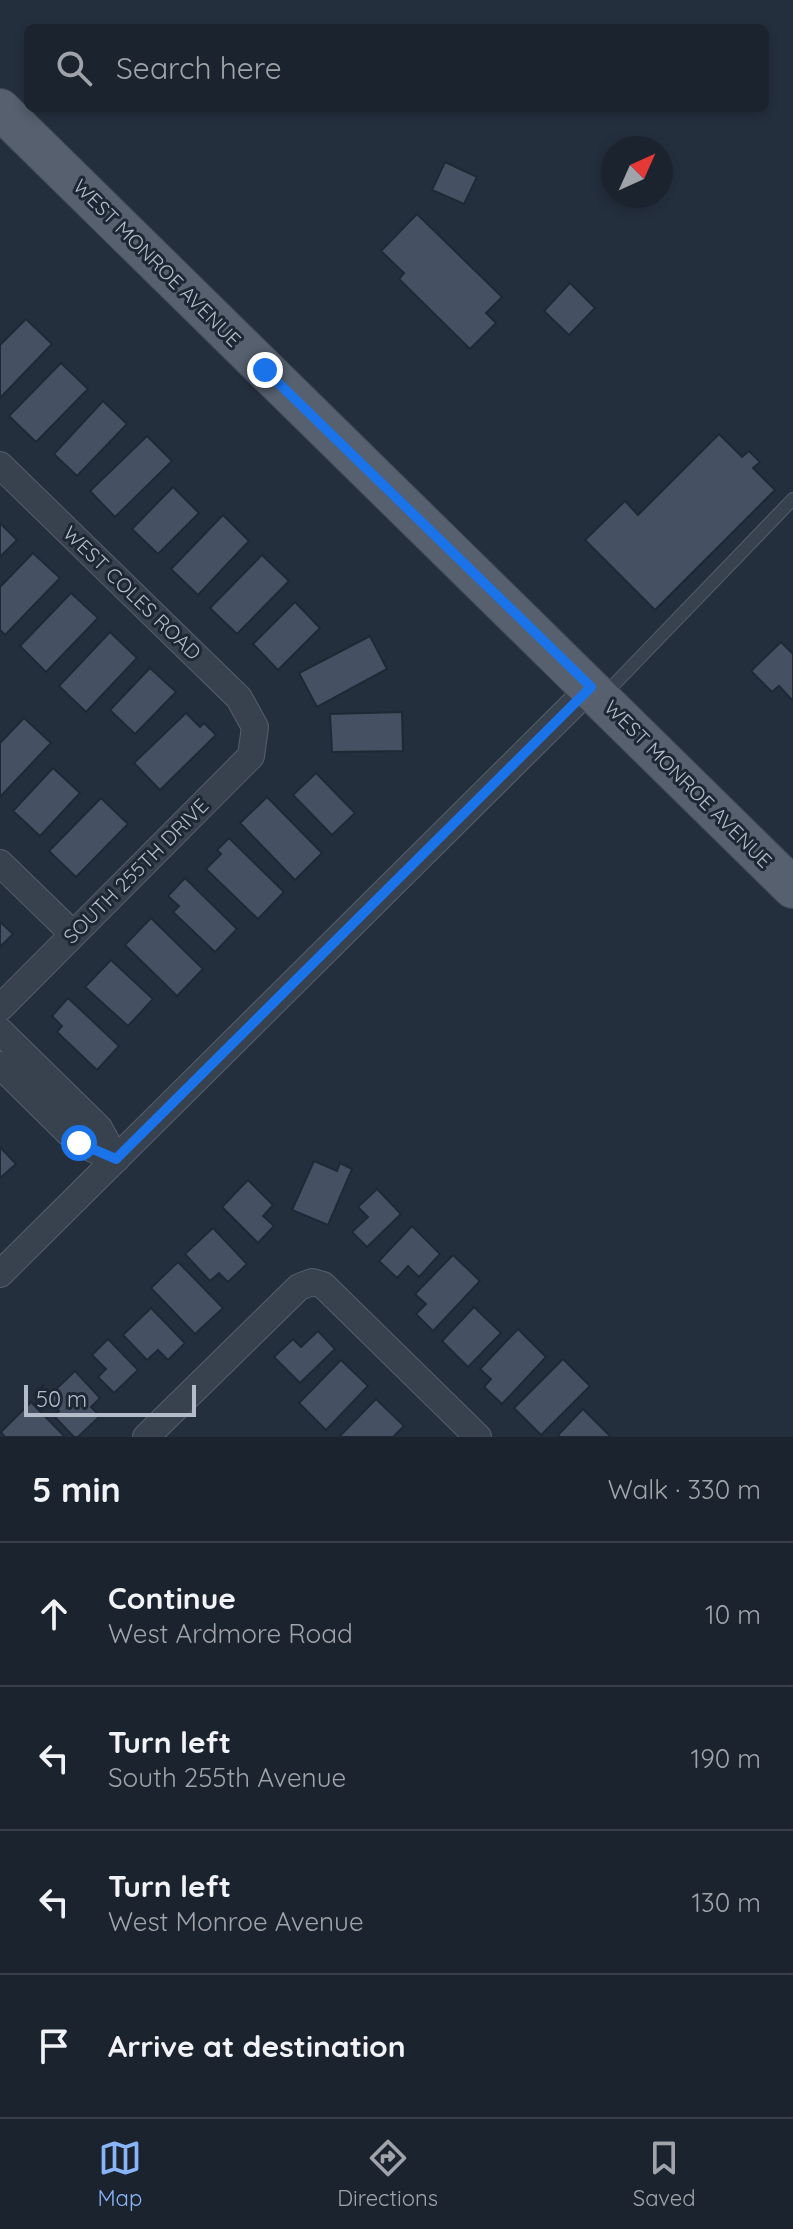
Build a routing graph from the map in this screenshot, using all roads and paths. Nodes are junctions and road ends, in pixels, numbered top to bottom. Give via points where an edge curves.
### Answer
1 (0, 109) edge
2 (0, 465) edge
3 (793, 499) edge
4 (596, 692) junction
5 (255, 727) joint
6 (0, 863) edge
7 (791, 882) edge
8 (73, 934) junction
9 (0, 1008) edge
10 (0, 1031) edge
11 (0, 1065) edge
12 (116, 1159) junction
13 (0, 1274) edge
14 (146, 1437) edge
15 (478, 1437) edge

1 - 4 main road, WEST MONROE AVENUE
2 - 5 street, WEST COLES ROAD via 239,698
3 - 4 lane
4 - 7 main road, WEST MONROE AVENUE
4 - 12 street
5 - 8 street, SOUTH 255TH DRIVE via 251,756
6 - 8 street
8 - 9 street, SOUTH 255TH DRIVE
10 - 12 street via 99,1128
11 - 12 street via 79,1143
12 - 13 street
14 - 15 street via 299,1287 312,1282 323,1285

